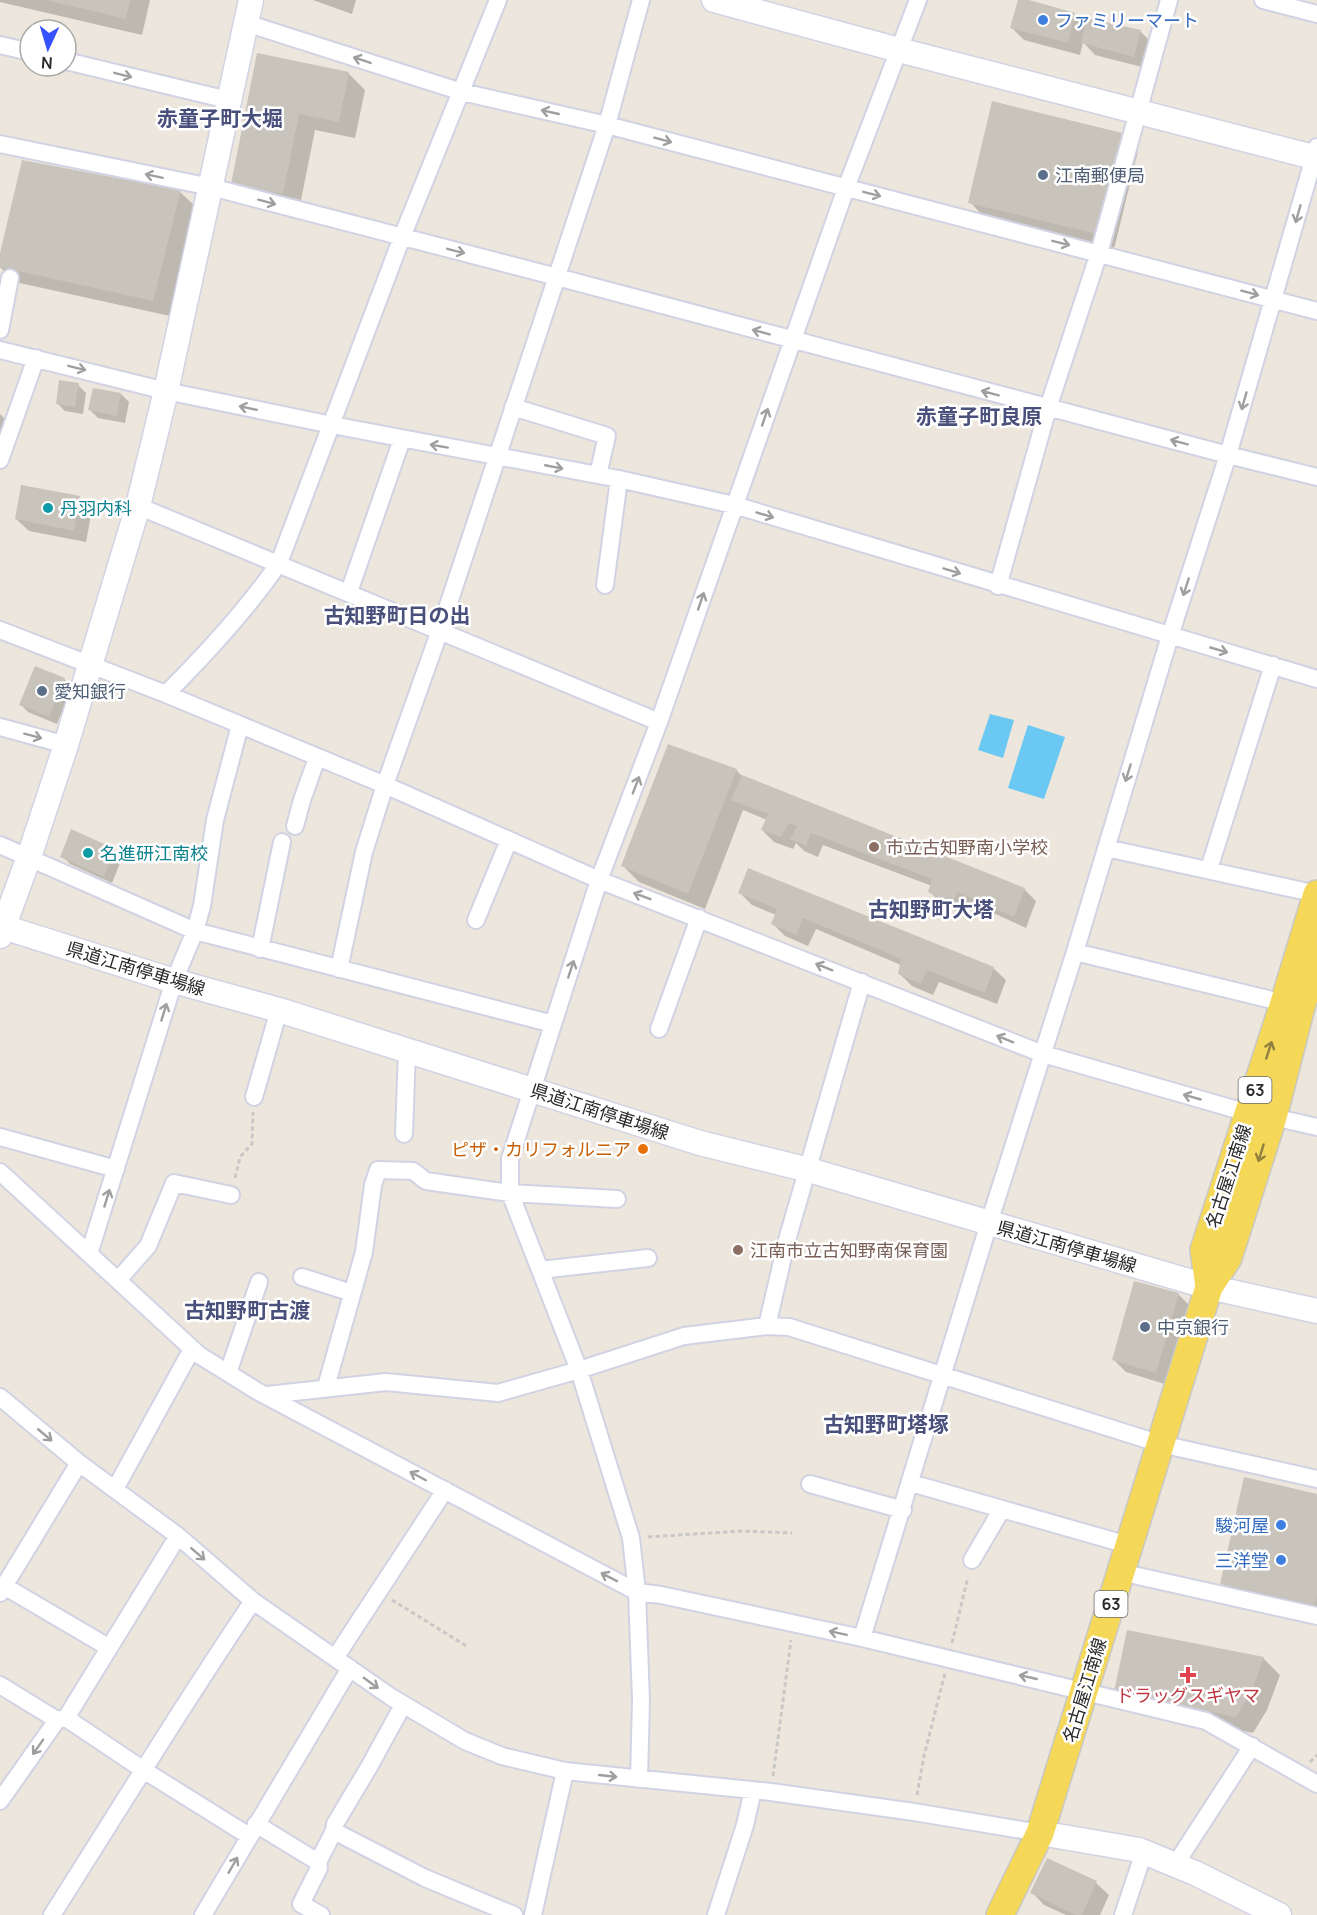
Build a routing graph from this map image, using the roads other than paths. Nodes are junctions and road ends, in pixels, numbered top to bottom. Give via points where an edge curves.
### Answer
1 (251, 0) edge
2 (498, 0) edge
3 (641, 0) edge
4 (714, 0) edge
5 (918, 0) edge
6 (1169, 0) edge
7 (1263, 0) edge
8 (1317, 14) edge
9 (246, 24) junction
10 (0, 45) edge
11 (18, 49) edge
12 (899, 51) junction
13 (78, 64) edge
14 (462, 92) junction
15 (228, 100) junction
16 (1137, 112) junction
17 (607, 125) junction
18 (0, 144) edge
19 (1316, 154) edge
20 (211, 187) junction
21 (846, 188) junction
22 (402, 237) junction
23 (1099, 253) junction
24 (557, 277) junction
25 (10, 278) dead end
26 (1274, 299) junction
27 (1317, 311) edge
28 (0, 330) edge
29 (791, 340) junction
30 (0, 350) edge
31 (36, 358) junction
32 (166, 391) junction
33 (513, 407) junction
34 (1048, 408) junction
35 (332, 425) junction
36 (402, 439) junction
37 (1228, 455) junction
38 (497, 456) junction
39 (0, 460) edge
40 (597, 475) junction
41 (1317, 477) edge
42 (619, 479) junction
43 (734, 505) junction
44 (138, 506) junction
45 (279, 563) junction
46 (605, 585) dead end
47 (998, 586) junction
48 (349, 592) junction
49 (0, 630) edge
50 (440, 630) junction
51 (1170, 636) junction
52 (90, 663) junction
53 (1273, 665) junction
54 (1317, 679) edge
55 (166, 694) junction
56 (659, 722) junction
57 (240, 725) junction
58 (0, 727) edge
59 (66, 745) junction
60 (317, 758) junction
61 (385, 785) junction
62 (295, 826) dead end
63 (509, 840) junction
64 (282, 842) dead end
65 (0, 845) edge
66 (1106, 848) junction
67 (29, 857) junction
68 (1209, 869) junction
69 (599, 880) junction
70 (1317, 894) edge
71 (699, 918) junction
72 (476, 920) dead end
73 (1, 930) edge
74 (195, 931) junction
75 (260, 949) junction
76 (1075, 952) junction
77 (1317, 956) edge
78 (339, 969) junction
79 (174, 981) junction
80 (862, 982) junction
81 (1301, 1007) edge
82 (279, 1010) junction
83 (553, 1024) junction
84 (658, 1029) dead end
85 (407, 1050) junction
86 (1043, 1054) junction
87 (531, 1089) junction
88 (254, 1097) road end
89 (1260, 1115) junction
90 (1317, 1126) edge
91 (404, 1134) dead end
92 (0, 1137) edge
93 (116, 1169) junction
94 (808, 1170) junction
95 (0, 1172) edge
96 (510, 1193) junction
97 (231, 1195) road end
98 (617, 1199) dead end
99 (988, 1223) junction
100 (89, 1254) junction
101 (648, 1258) dead end
102 (540, 1270) junction
103 (302, 1277) dead end
104 (118, 1280) junction
105 (259, 1282) dead end
106 (1209, 1287) junction
107 (352, 1293) junction
108 (1317, 1311) edge
109 (767, 1326) junction
110 (192, 1349) junction
111 (579, 1370) junction
112 (228, 1373) junction
113 (942, 1376) junction
114 (326, 1388) junction
115 (267, 1395) junction
116 (0, 1397) edge
117 (1161, 1444) junction
118 (79, 1463) junction
119 (1317, 1479) edge
120 (911, 1483) junction
121 (810, 1484) dead end
122 (114, 1489) junction
123 (445, 1490) junction
124 (1002, 1509) junction
125 (903, 1510) junction
126 (178, 1536) junction
127 (1128, 1545) junction
128 (972, 1560) road end
129 (1120, 1572) junction
130 (2, 1589) edge
131 (638, 1592) junction
132 (253, 1601) junction
133 (1317, 1616) edge
134 (862, 1638) junction
135 (108, 1647) junction
136 (335, 1658) junction
137 (350, 1668) junction
138 (0, 1685) edge
139 (1085, 1690) junction
140 (403, 1705) junction
141 (62, 1719) junction
142 (1252, 1746) junction
143 (145, 1771) junction
144 (565, 1771) junction
145 (639, 1779) junction
146 (1317, 1784) edge
147 (753, 1790) junction
148 (0, 1801) edge
149 (253, 1830) junction
150 (334, 1831) junction
151 (1040, 1833) junction
152 (1144, 1852) junction
153 (318, 1862) junction
154 (1175, 1865) junction
155 (1251, 1909) edge
156 (52, 1915) edge
157 (203, 1915) edge
158 (321, 1915) edge
159 (514, 1915) edge
160 (533, 1915) edge
161 (716, 1915) edge
162 (1000, 1915) edge
163 (1124, 1915) edge
164 (1279, 1915) edge

1 - 9 street
2 - 14 street
3 - 17 street
4 - 12 street
5 - 12 street
6 - 16 street
7 - 8 street
14 -> 9 street
9 - 15 street
10 - 11 street
12 - 16 street
12 - 21 street
13 -> 15 street
17 -> 14 street
14 - 22 street
15 - 20 street
16 - 19 street
16 - 23 street
17 -> 21 street
17 - 24 street
20 -> 18 street
19 -> 26 street
20 -> 22 street
20 - 32 street
21 -> 23 street
21 - 29 street
22 -> 24 street
22 - 35 street
23 -> 26 street
23 - 34 street
29 -> 24 street
24 - 33 street
25 - 28 street
26 - 27 street
26 -> 37 street
34 -> 29 street
43 -> 29 street
30 - 31 street
31 -> 32 street
31 - 39 street
35 -> 32 street
32 - 44 street
33 - 38 street
33 - 40 street via 607,436
37 -> 34 street
34 - 47 street
35 - 36 street
35 - 45 street
38 -> 36 street
36 - 48 street
37 - 41 street
37 -> 51 street
38 -> 40 street
38 - 50 street
40 - 42 street
42 - 43 street
42 - 46 street
43 -> 47 street
56 -> 43 street
44 - 45 street
44 - 52 street
45 - 48 street
45 - 55 street via 214,646
47 - 51 street
48 - 50 street
49 - 52 street
50 - 56 street
50 - 61 street
51 -> 53 street
51 -> 66 street
52 - 55 street
52 - 59 street
53 - 54 street
53 - 68 street
55 - 57 street
69 -> 56 street
57 - 60 street
57 - 74 street via 215,820
58 -> 59 street
59 - 67 street
60 - 61 street
60 - 62 street
61 - 63 street
61 - 78 street via 364,852
63 - 69 street
63 - 72 street
64 - 75 street
65 - 67 street
66 - 68 street
66 - 76 street
67 - 73 street
67 - 74 street
68 - 70 street
71 -> 69 street
83 -> 69 street
70 - 81 main road, 名古屋江南線 / 63
80 -> 71 street
71 - 84 street
73 - 79 street, 県道江南停車場線
74 - 75 street
74 - 79 street
75 - 78 street
76 - 81 street
76 - 86 street
77 - 81 main road, 名古屋江南線 / 63
78 - 83 street
79 - 82 street, 県道江南停車場線
93 -> 79 street
86 -> 80 street
80 - 94 street
81 - 89 main road, 名古屋江南線 / 63
82 - 85 street, 県道江南停車場線
82 - 88 street
83 - 87 street
85 - 87 street, 県道江南停車場線
85 - 91 street
89 -> 86 street
86 - 99 street
87 - 94 street, 県道江南停車場線 via 700,1143
87 - 96 street via 510,1159
89 - 90 street
89 - 106 main road, 名古屋江南線 / 63 via 1228,1258
92 - 93 street
100 -> 93 street
94 - 99 street, 県道江南停車場線
94 - 109 street
95 - 100 street
96 - 98 street
96 - 102 street
96 - 107 street via 426,1181 413,1171 378,1170 364,1252
97 - 104 street via 174,1183 148,1246
99 - 106 street, 県道江南停車場線
99 - 113 street
100 - 104 street
101 - 102 street
102 - 111 street
103 - 107 street
104 - 110 street
105 - 112 street
106 - 108 street, 県道江南停車場線
106 - 117 main road, 名古屋江南線 / 63
107 - 114 street
109 - 111 street via 684,1336
109 - 113 street via 789,1327
110 - 112 street
110 - 122 street
111 - 114 street via 498,1393 386,1382
111 - 131 street via 632,1538
112 - 115 street
113 - 117 street
113 - 120 street
114 - 115 street
123 -> 115 street
116 -> 118 street
117 - 119 street
117 - 127 main road, 名古屋江南線 / 63
118 - 122 street
118 - 130 street
120 - 124 street
120 - 125 street
121 - 125 street
122 - 126 street
131 -> 123 street
123 - 136 street
124 - 127 street
124 - 128 street
125 - 134 street
126 -> 132 street
126 - 135 street
127 - 129 main road, 名古屋江南線 / 63
129 - 133 street
129 - 139 main road, 名古屋江南線 / 63
130 - 135 street
134 -> 131 street
131 - 145 street
132 - 136 street
132 - 143 street
139 -> 134 street
135 - 141 street
136 - 137 street
137 -> 140 street
137 - 149 street
138 - 141 street
139 - 142 street via 1206,1721
139 - 151 main road, 名古屋江南線 / 63
140 - 144 street via 465,1741 502,1756
140 - 150 street
141 - 143 street
141 -> 148 street
142 - 146 street
142 - 154 street
143 - 149 street
143 - 156 street
144 -> 145 street
144 - 160 street
145 - 147 street
147 - 151 street
147 - 161 street via 746,1825
149 - 153 street
157 -> 149 street
150 - 153 street
150 - 159 street via 425,1878
151 - 152 street
151 - 162 main road, 名古屋江南線 / 63
152 - 154 street
152 - 163 street
153 - 158 street via 319,1868 301,1904
154 - 155 street
155 - 164 street

